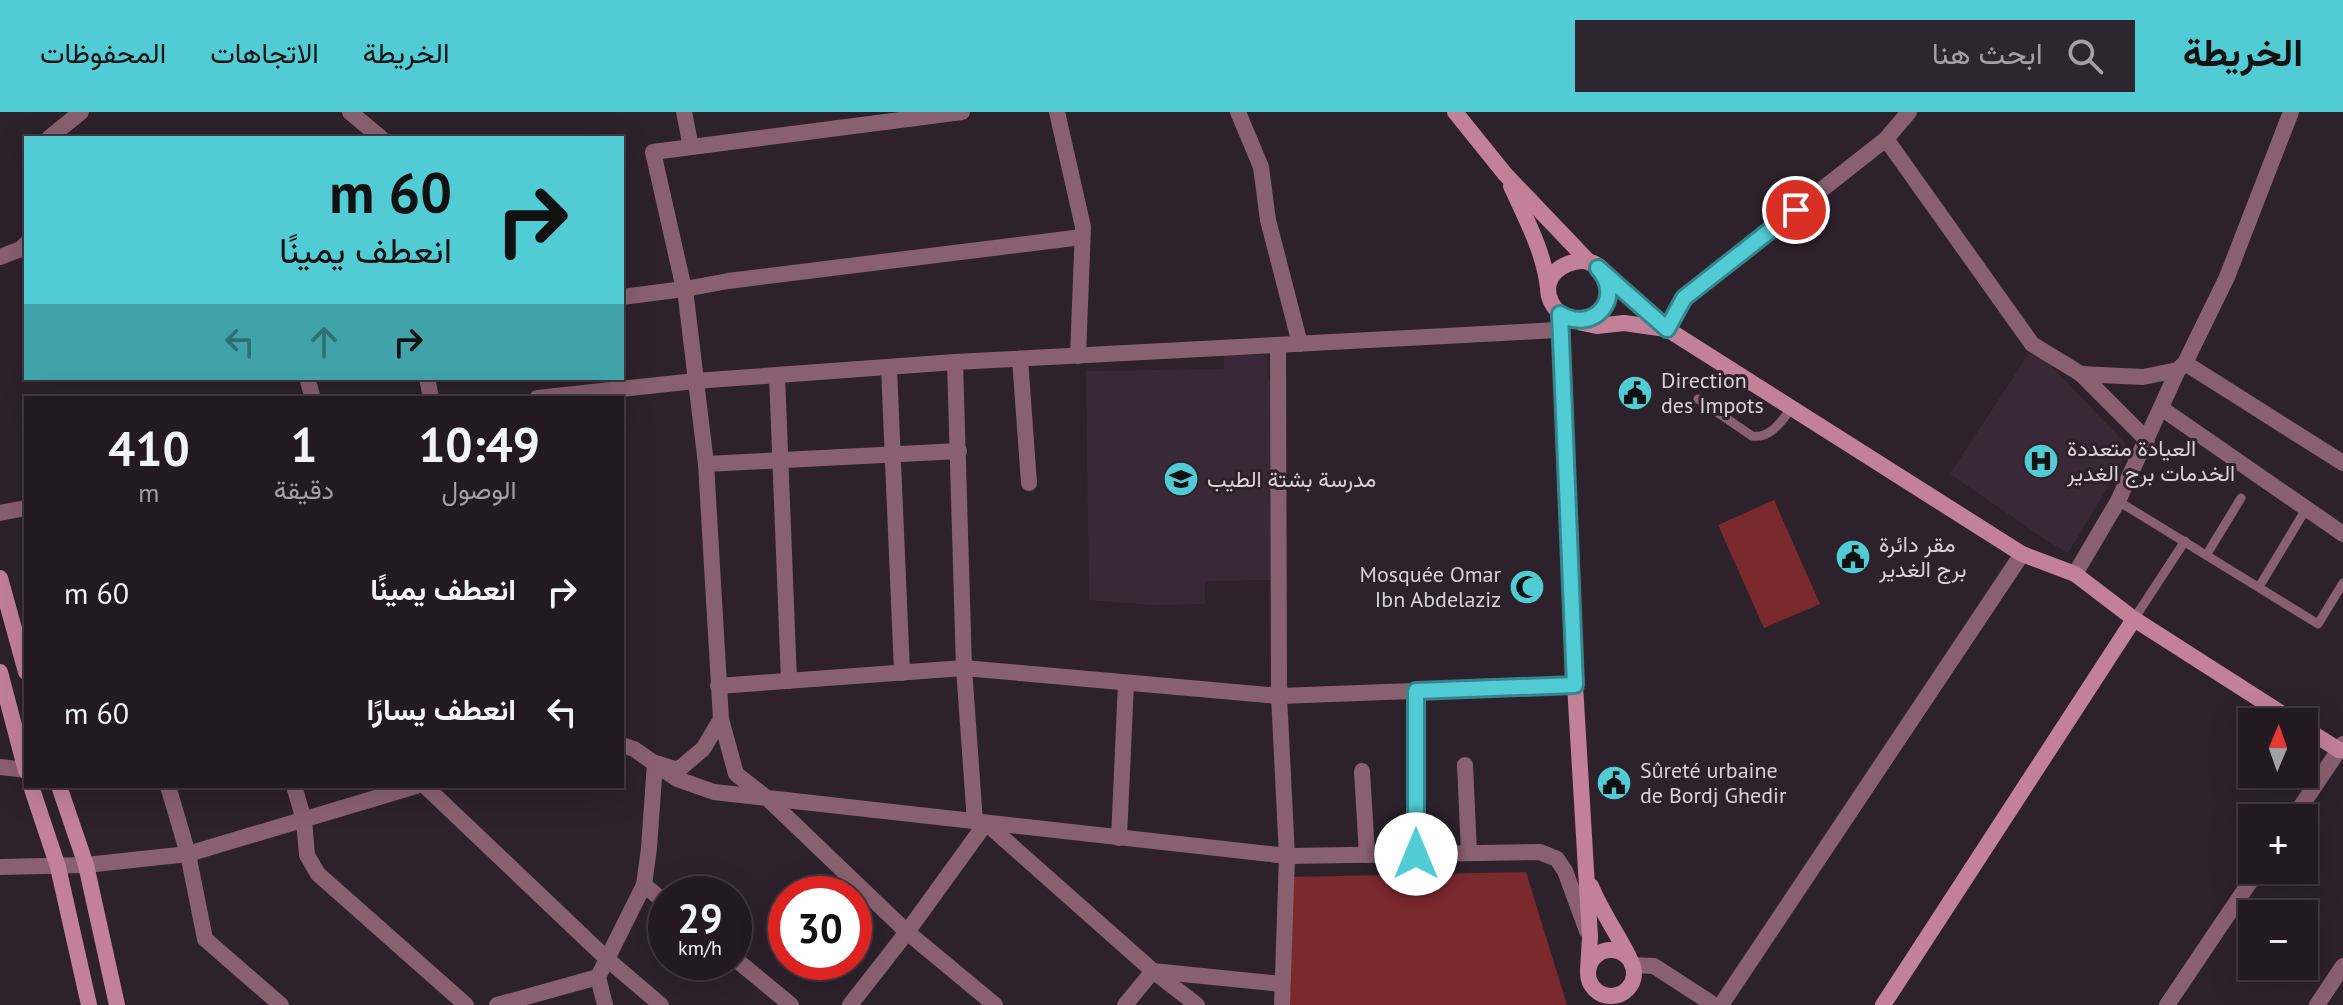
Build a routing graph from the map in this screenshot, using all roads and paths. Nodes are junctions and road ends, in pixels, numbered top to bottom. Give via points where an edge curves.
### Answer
1 (81, 112) edge
2 (350, 112) edge
3 (684, 112) edge
4 (962, 112) edge
5 (1057, 112) edge
6 (1238, 112) edge
7 (1455, 112) edge
8 (1909, 112) edge
9 (2291, 112) edge
10 (51, 136) edge
11 (379, 136) edge
12 (1886, 139) junction
13 (691, 147) junction
14 (1505, 174) junction
15 (1082, 237) junction
16 (24, 247) edge
17 (0, 257) edge
18 (1594, 265) junction
19 (684, 289) junction
20 (1549, 293) junction
21 (624, 297) edge
22 (1577, 320) junction
23 (1559, 322) junction
24 (1667, 329) junction
25 (1300, 344) junction
26 (1278, 345) junction
27 (1078, 356) junction
28 (1020, 359) junction
29 (955, 362) junction
30 (2182, 366) junction
31 (889, 367) junction
32 (2081, 374) junction
33 (777, 375) junction
34 (695, 381) junction
35 (556, 396) edge
36 (1698, 399) dead end
37 (1792, 408) junction
38 (2161, 408) junction
39 (2147, 440) junction
40 (959, 451) junction
41 (894, 454) junction
42 (781, 460) junction
43 (2343, 463) edge
44 (706, 464) junction
45 (1029, 483) dead end
46 (2241, 498) dead end
47 (2118, 501) junction
48 (24, 508) edge
49 (2306, 509) junction
50 (0, 513) edge
51 (2343, 534) edge
52 (2185, 541) junction
53 (2022, 554) junction
54 (2207, 554) junction
55 (2075, 574) junction
56 (0, 578) edge
57 (2343, 583) edge
58 (2259, 587) junction
59 (2134, 619) junction
60 (24, 665) edge
61 (964, 668) junction
62 (0, 672) edge
63 (902, 673) junction
64 (789, 681) junction
65 (1126, 683) junction
66 (1575, 685) junction
67 (718, 686) junction
68 (1416, 691) junction
69 (1279, 696) junction
70 (2273, 708) edge
71 (721, 719) junction
72 (2318, 735) edge
73 (624, 746) edge
74 (2342, 748) edge
75 (24, 762) edge
76 (655, 763) junction
77 (1465, 765) dead end
78 (0, 767) edge
79 (24, 770) edge
80 (1362, 771) dead end
81 (32, 788) edge
82 (60, 788) edge
83 (169, 788) edge
84 (295, 788) edge
85 (409, 788) edge
86 (427, 788) edge
87 (767, 798) junction
88 (2303, 804) edge
89 (304, 820) junction
90 (981, 823) junction
91 (1119, 838) junction
92 (1469, 853) junction
93 (188, 854) junction
94 (1416, 854) junction
95 (1367, 855) junction
96 (1287, 856) junction
97 (86, 865) junction
98 (0, 867) edge
99 (58, 867) junction
100 (1584, 870) junction
101 (2249, 884) edge
102 (644, 885) junction
103 (648, 888) edge
104 (907, 932) junction
105 (1590, 937) junction
106 (607, 959) junction
107 (1630, 962) junction
108 (2343, 966) edge
109 (1153, 971) junction
110 (752, 973) edge
111 (598, 977) junction
112 (1590, 979) junction
113 (1282, 984) junction
114 (1630, 987) junction
115 (1887, 1004) edge
116 (89, 1005) edge
117 (117, 1005) edge
118 (281, 1005) edge
119 (466, 1005) edge
120 (497, 1005) edge
121 (605, 1005) edge
122 (661, 1005) edge
123 (791, 1005) edge
124 (850, 1005) edge
125 (995, 1005) edge
126 (1125, 1005) edge
127 (1197, 1005) edge
128 (1282, 1005) edge
129 (1594, 1005) edge
130 (1621, 1005) edge
131 (1714, 1005) edge
132 (1721, 1005) edge
133 (2167, 1005) edge
134 (2317, 1005) edge

1 - 10 street
2 - 11 street
3 - 13 street
4 - 13 street
5 - 15 street
6 - 25 street via 1261,167 1268,220
7 - 14 main road
8 - 12 street
9 - 30 street via 2227,277
12 - 24 street via 1684,298
12 - 32 street via 2032,344
13 - 19 street via 653,152
14 - 18 main road
14 - 20 main road via 1530,228
15 - 19 street
15 - 27 street
16 - 17 street
18 - 20 main road via 1582,260 1565,264 1552,276
18 - 22 main road via 1608,283 1607,302 1595,316
18 - 24 main road
19 - 21 street
19 - 34 street
20 - 23 main road
22 - 23 main road
22 - 24 main road
23 - 25 street
23 - 66 main road
24 - 37 main road
25 - 26 street
26 - 27 street
26 - 69 street
27 - 28 street
28 - 29 street
28 - 45 street
29 - 31 street
29 - 40 street
30 - 32 street via 2143,377
30 - 38 street
30 - 43 street
31 - 33 street
31 - 41 street
32 - 39 street
33 - 34 street
33 - 42 street
34 - 35 street
34 - 44 street
36 - 37 lane via 1761,437
37 - 53 main road
38 - 39 street
38 - 49 street
39 - 47 street
40 - 41 street
40 - 61 street
41 - 42 street
41 - 63 street
42 - 44 street
42 - 64 street
44 - 67 street
46 - 54 lane
47 - 52 lane
47 - 55 street
48 - 50 street
49 - 51 street
49 - 58 lane
52 - 54 lane
52 - 59 lane
53 - 55 main road
53 - 132 street
54 - 58 lane
55 - 59 main road
56 - 60 main road
57 - 58 lane via 2318,624
59 - 70 main road
59 - 115 main road
61 - 63 street
61 - 65 street
61 - 90 street
62 - 75 main road
63 - 64 street
64 - 67 street
65 - 69 street
65 - 91 street
66 - 68 street
66 - 100 main road
67 - 71 street
68 - 69 street
68 - 94 street
69 - 96 street
71 - 76 street via 703,749 678,770
71 - 87 street via 736,774
72 - 74 main road
73 - 76 street
74 - 88 street
76 - 87 street via 677,779 714,792
76 - 102 street
77 - 92 street
78 - 79 street
80 - 95 street
81 - 99 main road
82 - 97 main road
83 - 93 street
84 - 89 street
85 - 89 street
86 - 106 street
87 - 90 street
87 - 104 street
89 - 93 street
89 - 119 street via 307,855 318,874
90 - 91 street
90 - 104 street
90 - 109 street
91 - 96 street
92 - 94 street
92 - 105 street via 1540,852 1557,859
93 - 97 street
93 - 118 street via 205,939
94 - 95 street
95 - 96 street
96 - 113 street
97 - 99 street
97 - 117 main road
98 - 99 street
99 - 116 main road
100 - 105 main road
100 - 107 main road
101 - 133 street
102 - 103 street
102 - 106 street
104 - 124 street
104 - 125 street
105 - 112 main road
106 - 111 street
106 - 122 street
107 - 112 main road via 1616,950 1600,952
107 - 114 main road via 1635,972
107 - 131 street via 1654,966
108 - 134 street
109 - 113 street
109 - 126 street
109 - 127 street
110 - 123 street
111 - 120 street
111 - 121 street
112 - 114 main road via 1597,991 1610,996
112 - 129 main road
113 - 128 street
114 - 130 main road

